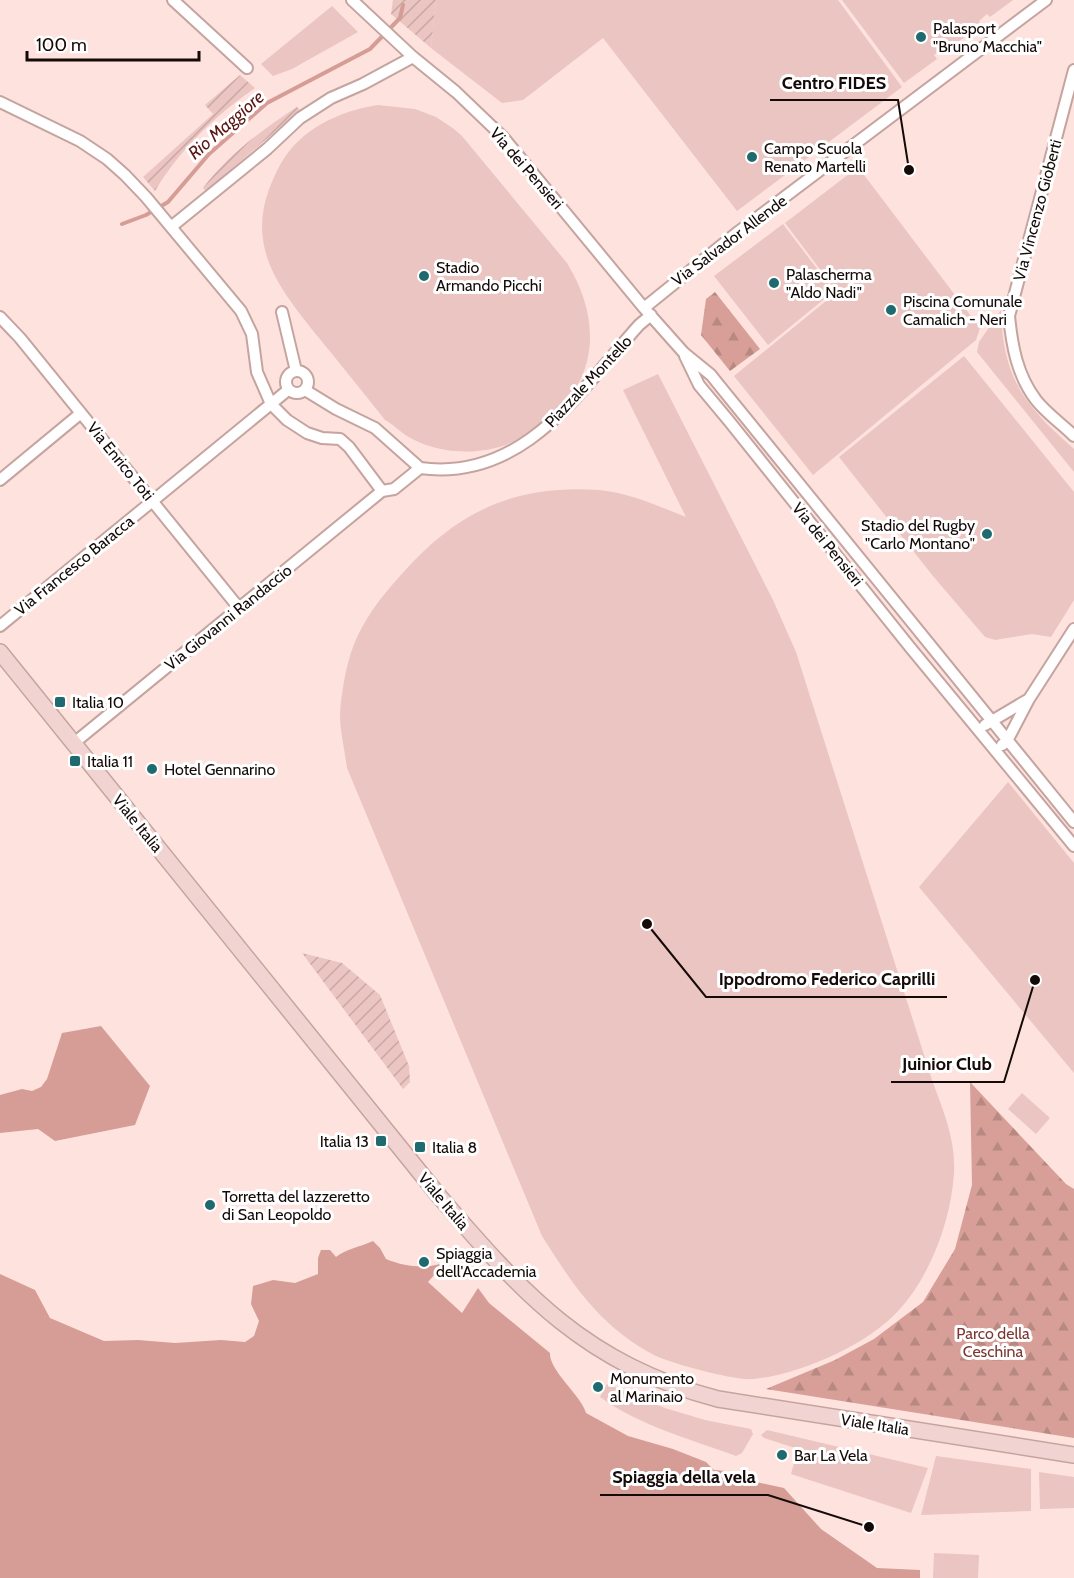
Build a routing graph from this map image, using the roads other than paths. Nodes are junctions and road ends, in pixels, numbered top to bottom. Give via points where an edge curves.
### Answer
1 (173, 0) edge
2 (352, 0) edge
3 (1046, 0) edge
4 (413, 57) junction
5 (247, 68) dead end
6 (1074, 70) edge
7 (0, 102) edge
8 (167, 223) junction
9 (647, 311) junction
10 (282, 312) dead end
11 (0, 317) edge
12 (684, 352) junction
13 (296, 371) junction
14 (288, 390) junction
15 (305, 390) junction
16 (271, 404) junction
17 (81, 413) junction
18 (1074, 436) edge
19 (420, 468) junction
20 (0, 480) edge
21 (382, 491) junction
22 (153, 501) junction
23 (239, 608) junction
24 (0, 626) edge
25 (1074, 629) edge
26 (0, 652) edge
27 (1029, 699) junction
28 (990, 721) junction
29 (979, 730) junction
30 (1007, 741) junction
31 (74, 743) junction
32 (996, 750) junction
33 (1074, 822) edge
34 (1074, 846) edge
35 (1074, 1455) edge

1 - 5 street
2 - 4 street, Via dei Pensieri
3 - 9 street, Via Salvador Allende via 738,232
4 - 8 street via 300,118 267,149
4 - 9 street, Via dei Pensieri via 503,137
6 - 18 street, Via Vincenzo Gioberti via 1009,316 1011,342 1023,381 1037,402
7 - 8 street via 93,149 125,175
8 - 16 street via 248,324 257,372
9 - 12 street, Via dei Pensieri
9 - 19 street, Piazzale Montello via 554,422 519,449 458,470
10 - 13 street
11 - 17 street, Via Enrico Toti
12 - 28 street, Via dei Pensieri via 711,375
12 - 29 street, Via dei Pensieri via 699,385
13 - 14 street via 287,376
13 - 15 street via 306,376
14 - 15 street via 295,394
14 - 16 street, Via Francesco Baracca
15 - 19 street via 375,428
16 - 21 street via 307,433 340,439
16 - 22 street, Via Francesco Baracca
17 - 20 street
17 - 22 street, Via Enrico Toti
19 - 21 street via 394,489
21 - 23 street, Via Giovanni Randaccio
22 - 23 street, Via Enrico Toti
22 - 24 street, Via Francesco Baracca
23 - 31 street, Via Giovanni Randaccio
25 - 27 street
26 - 31 main road, Viale Italia
27 - 28 street
27 - 30 street
28 - 29 street
28 - 30 street, Via dei Pensieri
29 - 32 street, Via dei Pensieri
30 - 32 street
30 - 33 street, Via dei Pensieri
31 - 35 main road, Viale Italia via 439,1196 511,1277 586,1342 640,1372 724,1400
32 - 34 street, Via dei Pensieri

